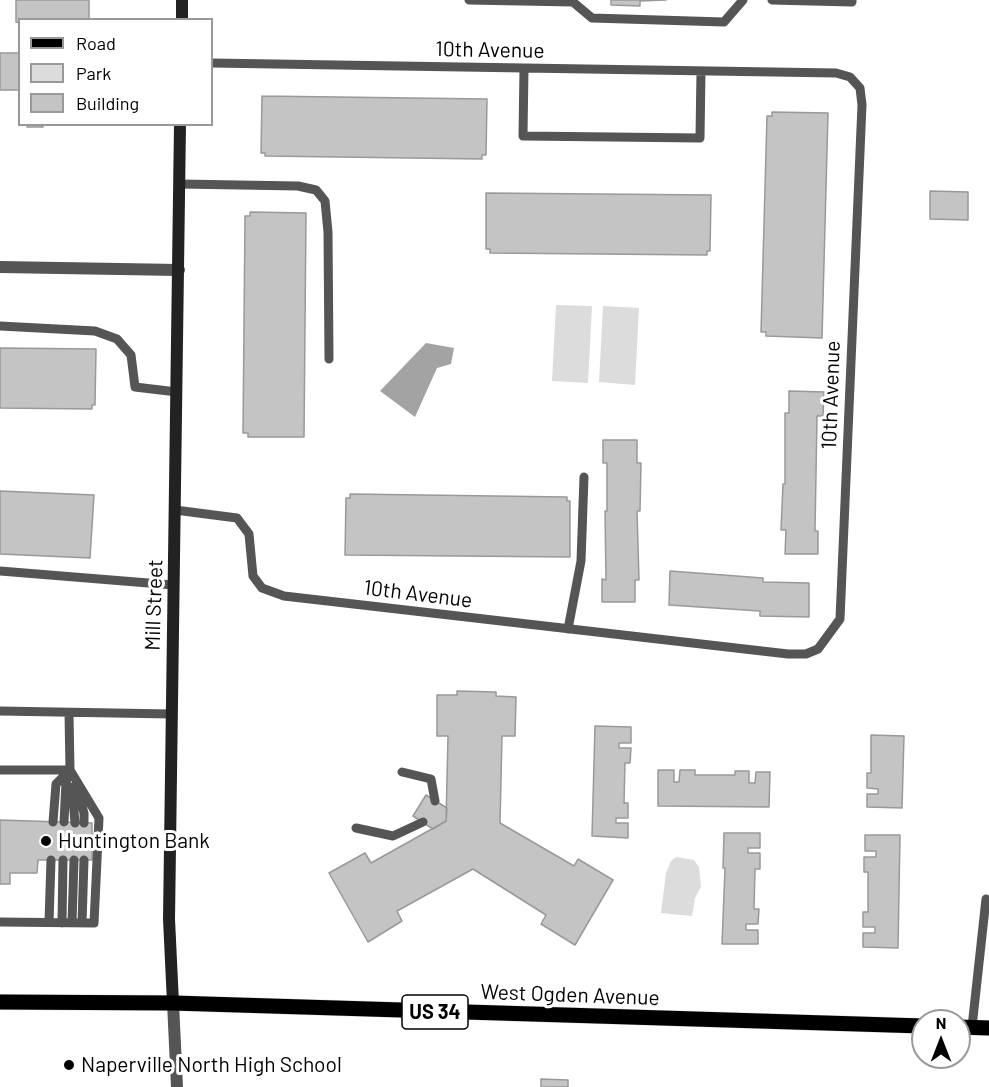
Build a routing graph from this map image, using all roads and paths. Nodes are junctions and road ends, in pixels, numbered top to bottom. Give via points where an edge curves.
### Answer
1 (182, 0) edge
2 (469, 0) edge
3 (742, 0) edge
4 (772, 0) edge
5 (852, 0) edge
6 (508, 1) edge
7 (573, 1) edge
8 (182, 18) edge
9 (213, 63) edge
10 (524, 68) junction
11 (701, 71) junction
12 (180, 126) edge
13 (180, 184) junction
14 (0, 267) edge
15 (179, 270) junction
16 (0, 326) edge
17 (329, 359) dead end
18 (177, 393) junction
19 (584, 477) dead end
20 (175, 510) junction
21 (0, 571) edge
22 (173, 585) junction
23 (568, 629) junction
24 (0, 711) edge
25 (69, 713) junction
26 (171, 714) junction
27 (0, 770) edge
28 (70, 770) junction
29 (402, 772) dead end
30 (435, 801) dead end
31 (53, 822) dead end
32 (64, 822) dead end
33 (423, 822) dead end
34 (80, 823) dead end
35 (356, 828) dead end
36 (51, 860) dead end
37 (63, 860) dead end
38 (79, 860) dead end
39 (986, 899) dead end
40 (0, 922) edge
41 (48, 922) junction
42 (62, 923) junction
43 (77, 923) junction
44 (0, 1002) edge
45 (173, 1003) junction
46 (968, 1009) edge
47 (911, 1026) edge
48 (971, 1027) edge
49 (989, 1028) edge
50 (177, 1087) edge

1 - 8 main road
2 - 6 lane
3 - 7 lane via 724,22 592,18
4 - 5 lane
6 - 7 lane
9 - 10 lane, 10th Avenue
10 - 11 lane, 10th Avenue
10 - 11 lane via 523,136 700,138
11 - 23 lane, 10th Avenue via 836,73 850,77 860,88 840,619 822,644 806,654
12 - 13 main road, Mill Street
13 - 15 main road, Mill Street
13 - 17 lane via 298,186 316,190 325,201 328,232
14 - 15 street
15 - 18 main road, Mill Street
16 - 18 lane via 95,331 117,339 131,355 135,387
18 - 20 main road, Mill Street
19 - 23 lane via 581,561
20 - 22 main road, Mill Street
20 - 23 lane, 10th Avenue via 237,518 249,534 253,576 262,588 284,597
21 - 22 lane
22 - 26 main road, Mill Street
24 - 25 lane
25 - 26 lane
25 - 28 lane
26 - 45 main road, Mill Street via 169,919
27 - 28 lane
28 - 31 lane via 56,784
28 - 32 lane
28 - 34 lane
28 - 43 lane via 99,818 94,923
29 - 30 lane via 431,778
33 - 35 lane via 393,836
36 - 41 lane
37 - 42 lane
38 - 43 lane
39 - 46 lane
40 - 41 lane
41 - 42 lane
42 - 43 lane
44 - 45 main road, West Ogden Avenue / US 34
45 - 47 main road, West Ogden Avenue / US 34
45 - 50 street, Mill Street
48 - 49 main road

